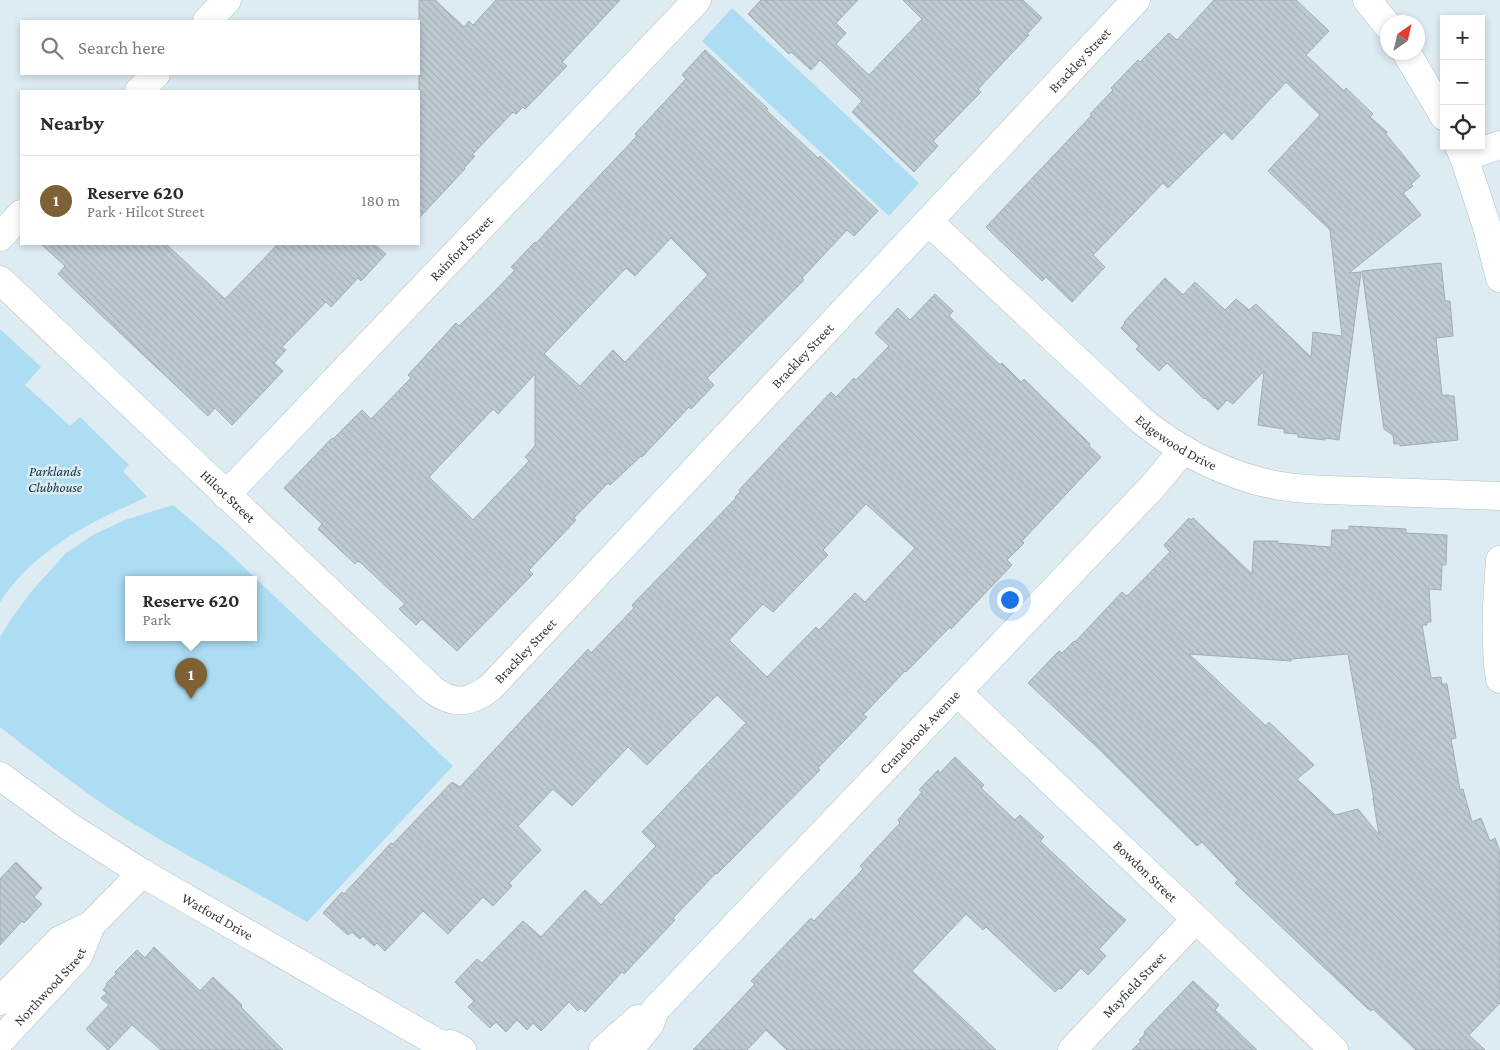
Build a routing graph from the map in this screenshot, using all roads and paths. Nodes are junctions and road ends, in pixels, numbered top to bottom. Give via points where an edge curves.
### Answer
1 (227, 0) edge
2 (697, 0) edge
3 (1136, 0) edge
4 (1367, 0) edge
5 (1380, 16) edge
6 (207, 20) edge
7 (1411, 60) edge
8 (155, 75) edge
9 (140, 90) edge
10 (1440, 109) edge
11 (1500, 145) edge
12 (1461, 152) edge
13 (20, 215) edge
14 (929, 222) junction
15 (0, 237) edge
16 (1500, 278) edge
17 (0, 280) edge
18 (1183, 450) junction
19 (226, 495) junction
20 (1500, 496) edge
21 (1500, 560) edge
22 (1500, 679) edge
23 (957, 692) junction
24 (462, 701) joint
25 (0, 776) edge
26 (142, 873) junction
27 (1195, 920) junction
28 (91, 925) junction
29 (0, 1001) edge
30 (655, 1010) junction
31 (0, 1041) edge
32 (449, 1048) edge
33 (603, 1050) edge
34 (629, 1050) edge
35 (1072, 1050) edge
36 (1334, 1050) edge

1 - 6 street
2 - 19 street, Rainford Street
3 - 14 street, Brackley Street
4 - 5 street
7 - 10 street
8 - 9 street
11 - 12 street
12 - 16 street via 1487,227
13 - 15 street
14 - 18 street, Edgewood Drive via 1127,408 1156,433
14 - 24 street, Brackley Street via 491,687 473,699
17 - 19 street, Hilcot Street
18 - 20 street, Edgewood Drive via 1234,474 1303,489
18 - 23 street, Cranebrook Avenue via 1154,485
19 - 24 street, Hilcot Street via 433,690 442,697
21 - 22 street via 1496,640
23 - 27 street, Bowdon Street
23 - 30 street, Cranebrook Avenue
25 - 26 street, Watford Drive via 70,827
26 - 28 street, Northwood Street
26 - 32 street, Watford Drive
27 - 35 street, Mayfield Street
27 - 36 street, Bowdon Street
28 - 29 street, Northwood Street via 60,940
28 - 31 street, Northwood Street via 78,957
30 - 33 street, Cranebrook Avenue via 642,1015
30 - 34 street, Cranebrook Avenue via 650,1024

